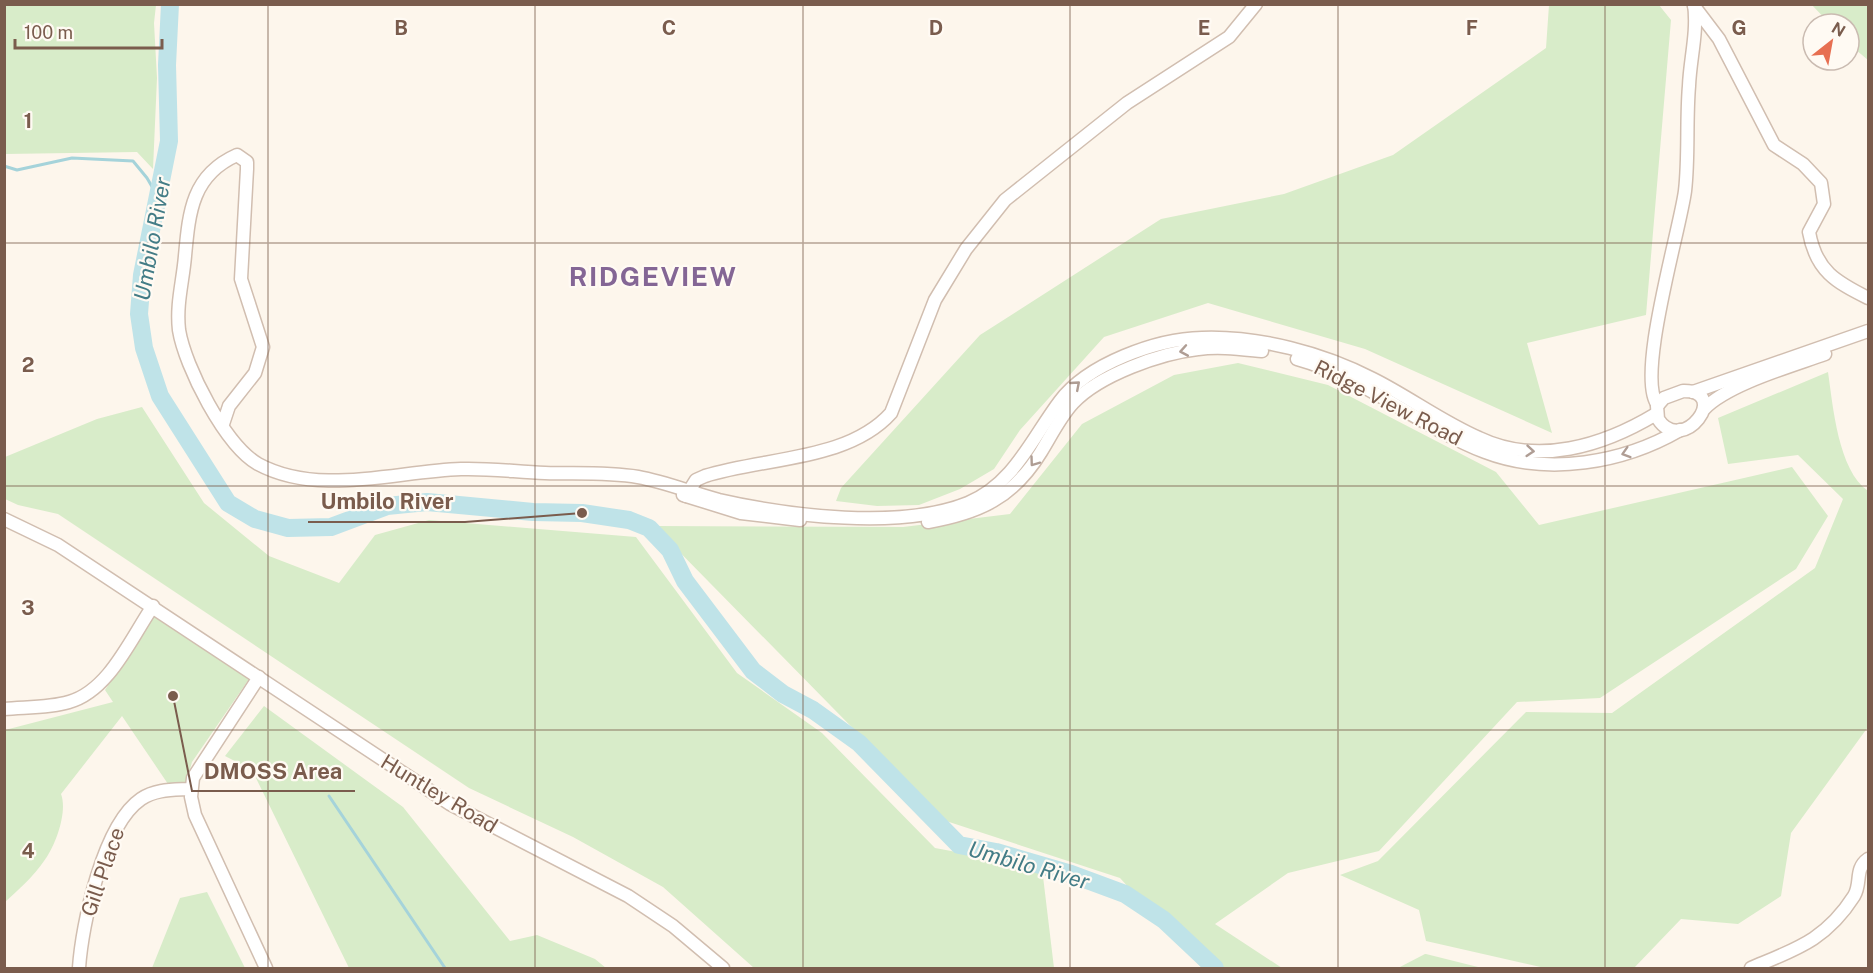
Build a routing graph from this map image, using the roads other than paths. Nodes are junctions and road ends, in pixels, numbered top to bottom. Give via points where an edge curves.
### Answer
1 (1256, 4) edge
2 (1694, 5) edge
3 (1869, 298) edge
4 (1869, 331) edge
5 (1869, 339) edge
6 (1652, 374) junction
7 (1688, 392) junction
8 (1704, 409) junction
9 (1657, 410) junction
10 (1420, 411) junction
11 (223, 424) junction
12 (1680, 430) junction
13 (687, 493) junction
14 (5, 521) edge
15 (153, 606) junction
16 (259, 677) junction
17 (4, 709) edge
18 (190, 789) junction
19 (1869, 859) edge
20 (1869, 890) edge
21 (1856, 894) junction
22 (79, 968) edge
23 (266, 969) edge
24 (723, 969) edge
25 (1750, 969) edge

1 - 13 street via 1229,37 1127,103 1005,200 966,249 935,300 891,413 879,427 845,445 705,476
2 - 3 street via 1719,39 1774,145 1803,164 1821,183 1824,204 1809,232 1816,257 1837,282
2 - 6 street via 1684,193 1662,290
4 - 7 street, Ridge View Road
5 - 8 street, Ridge View Road via 1736,388
6 - 7 street via 1664,388
6 - 9 street via 1651,393
7 - 8 street via 1703,399
7 - 9 street, Ridge View Road via 1664,398
8 - 12 street, Ridge View Road via 1695,422
10 -> 9 street, Ridge View Road via 1486,441 1538,452 1605,439
9 - 12 street via 1662,425
12 -> 10 street, Ridge View Road via 1650,446 1614,457 1568,464 1539,463 1485,452
10 - 13 street, Ridge View Road via 1373,379 1331,360 1240,340 1178,340 1117,360 1076,383 1008,476 989,492 964,504 926,515 864,517 770,508
11 - 11 street, Ridge View Road via 229,406 255,373 263,347 241,279 248,169 247,162 237,155 214,168 189,209 178,308 180,333 189,362
11 - 13 street, Ridge View Road via 239,450 256,463 308,479 343,480 464,469 629,476
14 - 15 street, Huntley Road via 58,545
15 - 16 street, Huntley Road
15 - 17 street via 110,671 90,692 59,704
16 - 18 street via 199,768
16 - 24 street, Huntley Road via 450,804 628,896 673,926
18 - 22 street, Gill Place via 152,793 124,816 111,838 82,933
18 - 23 street via 195,815
19 - 21 street via 1859,870
20 - 21 street
21 - 25 street via 1818,937

